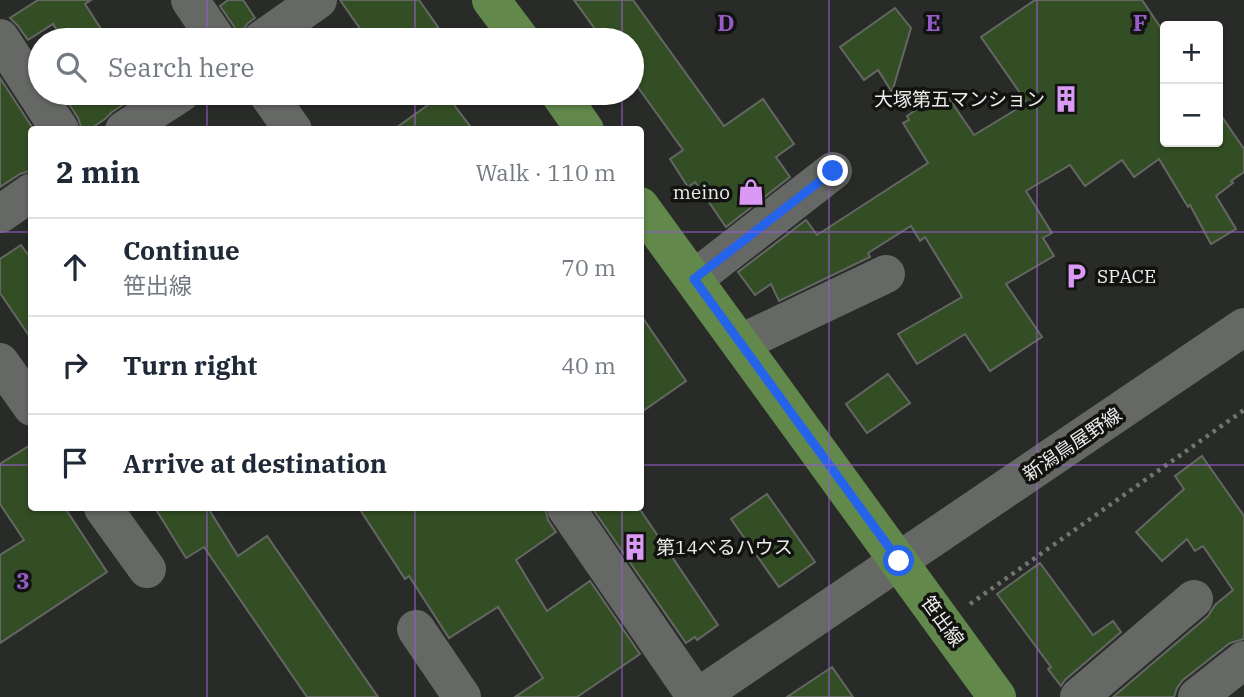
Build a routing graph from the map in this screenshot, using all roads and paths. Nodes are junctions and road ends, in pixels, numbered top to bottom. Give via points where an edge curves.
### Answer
1 (190, 0) edge
2 (318, 0) edge
3 (491, 0) edge
4 (209, 28) edge
5 (278, 28) edge
6 (512, 28) edge
7 (0, 38) edge
8 (28, 81) edge
9 (44, 105) edge
10 (163, 105) edge
11 (275, 105) edge
12 (567, 105) edge
13 (57, 126) edge
14 (130, 126) edge
15 (290, 126) edge
16 (582, 126) edge
17 (833, 171) dead end
18 (28, 195) edge
19 (644, 211) edge
20 (0, 214) edge
21 (886, 274) dead end
22 (694, 279) junction
23 (1244, 327) edge
24 (741, 344) junction
25 (0, 362) edge
26 (28, 401) edge
27 (1244, 410) edge
28 (105, 511) edge
29 (568, 511) edge
30 (899, 561) junction
31 (147, 569) dead end
32 (1194, 599) dead end
33 (944, 622) junction
34 (416, 629) dead end
35 (1244, 660) edge
36 (462, 697) edge
37 (697, 697) edge
38 (997, 697) edge
39 (1079, 697) edge
40 (1197, 697) edge

1 - 4 street
2 - 5 street
3 - 6 main road
7 - 8 street
9 - 13 street
10 - 14 street
11 - 15 street
12 - 16 main road
17 - 22 street
18 - 20 street
19 - 22 main road, 笹出線
21 - 24 street
22 - 24 main road, 笹出線
23 - 30 street, 新潟鳥屋野線
24 - 30 main road, 笹出線
25 - 26 street
27 - 33 path
28 - 31 street
29 - 37 street
30 - 33 main road, 笹出線
30 - 37 street, 新潟鳥屋野線
32 - 39 street
33 - 38 main road, 笹出線
34 - 36 street
35 - 40 street

